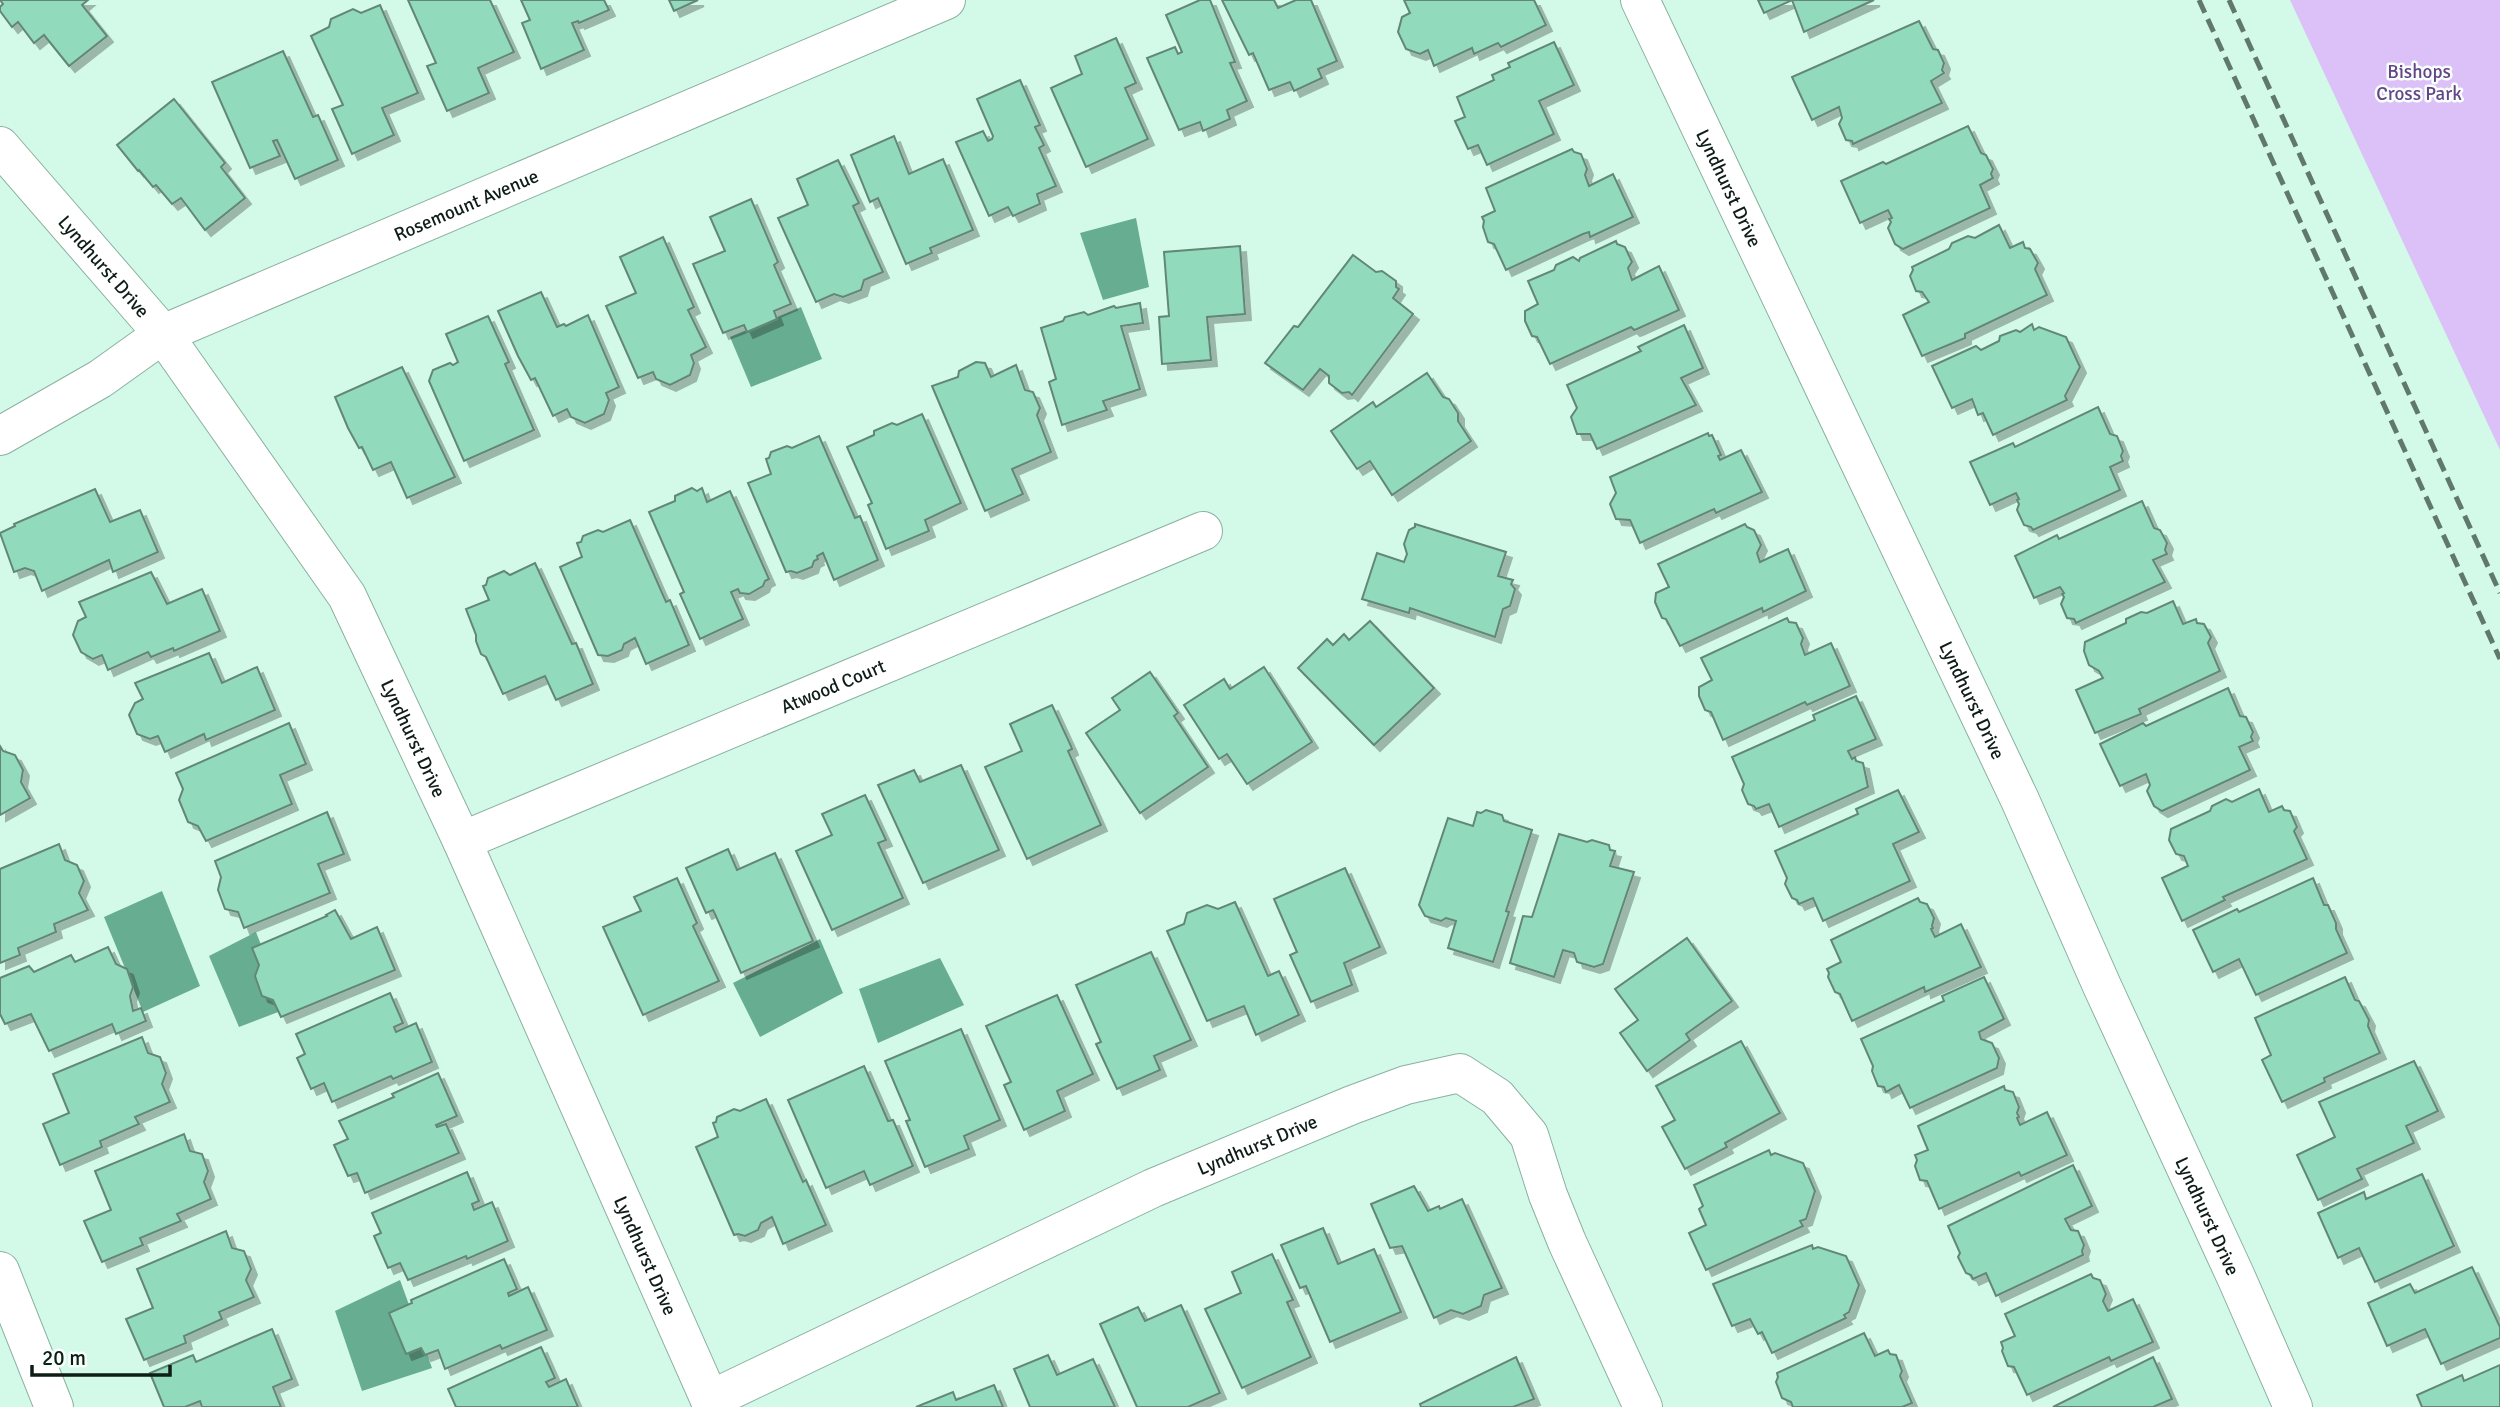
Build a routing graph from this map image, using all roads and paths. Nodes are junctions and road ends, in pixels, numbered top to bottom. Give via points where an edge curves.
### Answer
1 (946, 0) edge
2 (1640, 0) edge
3 (0, 146) edge
4 (163, 334) junction
5 (0, 436) edge
6 (1203, 531) dead end
7 (462, 841) junction
8 (0, 1271) edge
9 (711, 1404) edge
10 (54, 1407) edge
11 (1643, 1407) edge
12 (2293, 1407) edge

1 - 4 street, Rosemount Avenue
2 - 12 street, Lyndhurst Drive via 2020,800
3 - 4 street, Lyndhurst Drive
4 - 5 street, Rosemount Avenue via 100,379
4 - 7 street, Lyndhurst Drive via 347,596
6 - 7 street, Atwood Court
7 - 9 street, Lyndhurst Drive
8 - 10 street
9 - 11 street, Lyndhurst Drive via 1153,1188 1352,1105 1406,1085 1460,1073 1497,1097 1528,1135 1567,1242

